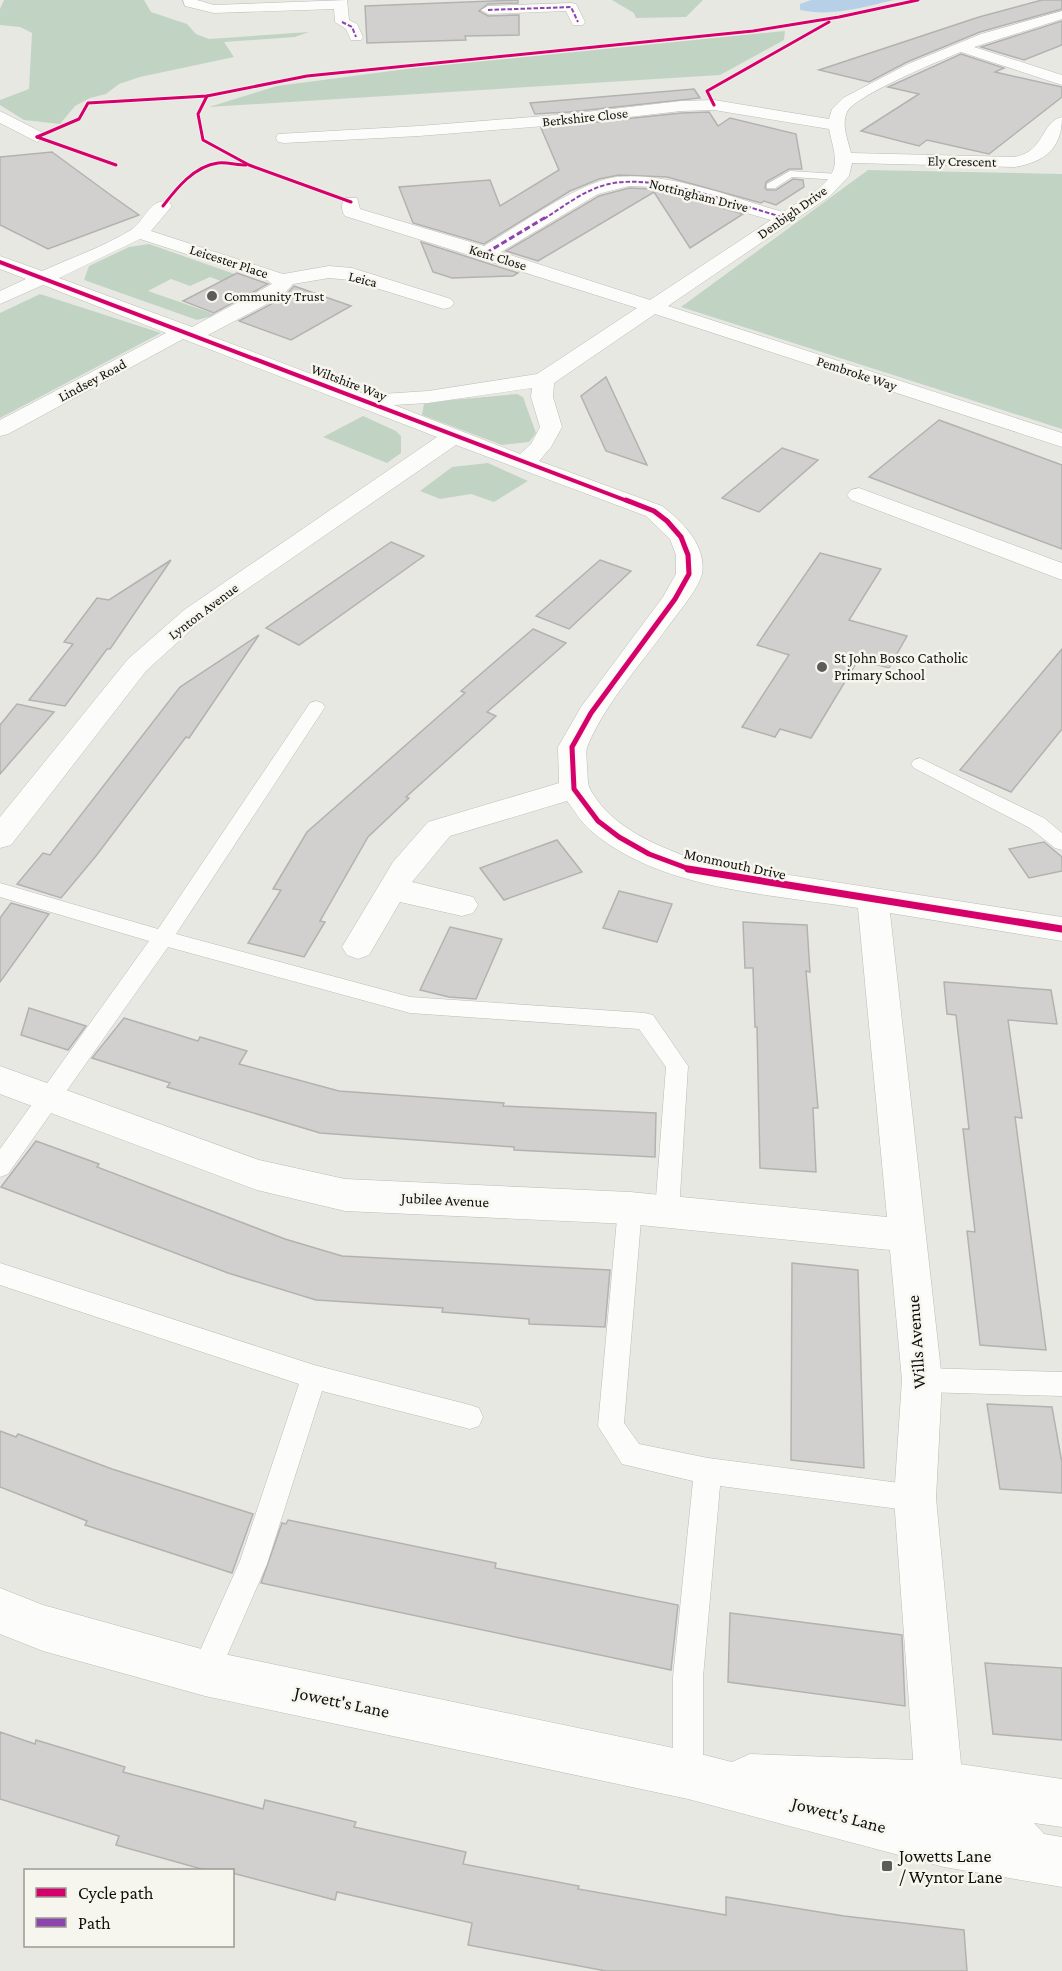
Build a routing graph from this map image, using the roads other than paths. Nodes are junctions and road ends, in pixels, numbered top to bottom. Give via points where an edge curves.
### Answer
1 (190, 0) edge
2 (340, 3) edge
3 (486, 5) edge
4 (1062, 15) edge
5 (578, 22) dead end
6 (491, 25) dead end
7 (356, 37) dead end
8 (960, 47) junction
9 (1062, 80) edge
10 (0, 116) edge
11 (1062, 122) edge
12 (836, 125) junction
13 (333, 135) junction
14 (37, 137) dead end
15 (284, 138) dead end
16 (339, 157) dead end
17 (843, 158) junction
18 (839, 177) junction
19 (771, 186) dead end
20 (351, 202) dead end
21 (163, 206) dead end
22 (786, 218) junction
23 (139, 233) junction
24 (486, 253) junction
25 (0, 262) edge
26 (42, 278) junction
27 (280, 280) junction
28 (0, 298) edge
29 (444, 303) dead end
30 (653, 306) junction
31 (188, 333) junction
32 (543, 380) junction
33 (364, 401) junction
34 (0, 429) edge
35 (453, 436) junction
36 (1062, 440) edge
37 (524, 463) junction
38 (860, 495) dead end
39 (1062, 572) edge
40 (316, 707) dead end
41 (920, 764) dead end
42 (574, 789) junction
43 (0, 838) edge
44 (1062, 843) edge
45 (392, 889) junction
46 (0, 890) edge
47 (873, 901) junction
48 (462, 905) dead end
49 (1062, 929) edge
50 (163, 938) junction
51 (358, 947) dead end
52 (0, 1080) edge
53 (49, 1097) junction
54 (0, 1167) edge
55 (630, 1208) junction
56 (667, 1211) junction
57 (907, 1235) junction
58 (0, 1274) edge
59 (314, 1377) junction
60 (921, 1380) junction
61 (1062, 1384) edge
62 (470, 1417) dead end
63 (708, 1471) junction
64 (915, 1498) junction
65 (0, 1611) edge
66 (205, 1673) junction
67 (688, 1775) junction
68 (939, 1785) junction
69 (1062, 1803) edge
70 (1048, 1860) edge

1 - 2 street via 196,6 214,9
2 - 7 street via 342,22 352,27
3 - 5 street via 571,7
3 - 6 street
4 - 8 street
8 - 9 street
8 - 12 street via 855,98 841,108
10 - 14 street
11 - 17 street, Ely Crescent via 1032,160
12 - 13 street, Berkshire Close via 714,105
12 - 17 street, Denbigh Drive
13 - 15 street, Berkshire Close
13 - 16 street
17 - 18 street, Denbigh Drive
18 - 19 lane via 790,174
18 - 22 street, Denbigh Drive
20 - 24 street, Kent Close via 351,212
21 - 23 street
22 - 24 street, Nottingham Drive via 656,182 629,181 592,190
22 - 30 street, Denbigh Drive
23 - 26 street
23 - 27 street, Leicester Place
24 - 30 street, Kent Close
25 - 26 street, Wiltshire Way
26 - 28 street
26 - 31 street, Wiltshire Way
27 - 29 street, Leica via 329,272 352,274
27 - 31 street, Leicester Place via 284,284 275,292
30 - 32 street, Denbigh Drive
30 - 36 street, Pembroke Way
31 - 33 street, Wiltshire Way
31 - 34 street, Lindsey Road
32 - 33 street, Denbigh Drive via 428,397
32 - 37 street via 542,397 551,427 540,447
33 - 35 street, Wiltshire Way
35 - 37 street, Wiltshire Way
35 - 43 street, Lynton Avenue via 185,622 137,665
37 - 42 street, Wiltshire Way via 654,511 681,537 688,555 689,574 675,599 591,713 572,747
38 - 39 street
40 - 50 lane
41 - 44 lane via 1037,822
42 - 45 street via 439,830 423,844
42 - 47 street, Monmouth Drive via 598,821 619,837 694,871
45 - 48 street
45 - 51 street
46 - 50 lane
47 - 49 street, Monmouth Drive
47 - 57 street, Wills Avenue
50 - 53 lane
50 - 56 lane via 410,1005 645,1022 677,1066
52 - 53 street, Jubilee Avenue
53 - 54 lane
53 - 55 street, Jubilee Avenue via 257,1175 345,1195
55 - 56 street, Jubilee Avenue
55 - 63 lane via 610,1426 631,1455
56 - 57 street, Jubilee Avenue
57 - 60 street, Wills Avenue
58 - 59 lane
59 - 62 lane
59 - 66 lane via 253,1564
60 - 61 lane
60 - 64 street, Wills Avenue
63 - 64 lane
63 - 67 lane via 688,1677
64 - 68 street, Wills Avenue
65 - 66 street, Jowett's Lane via 43,1628
66 - 67 street, Jowett's Lane
67 - 68 street, Jowett's Lane
67 - 70 street, Jowett's Lane via 944,1842
68 - 69 street, Jowett's Lane
68 - 70 street, Wills Avenue via 940,1804 961,1816 994,1818

